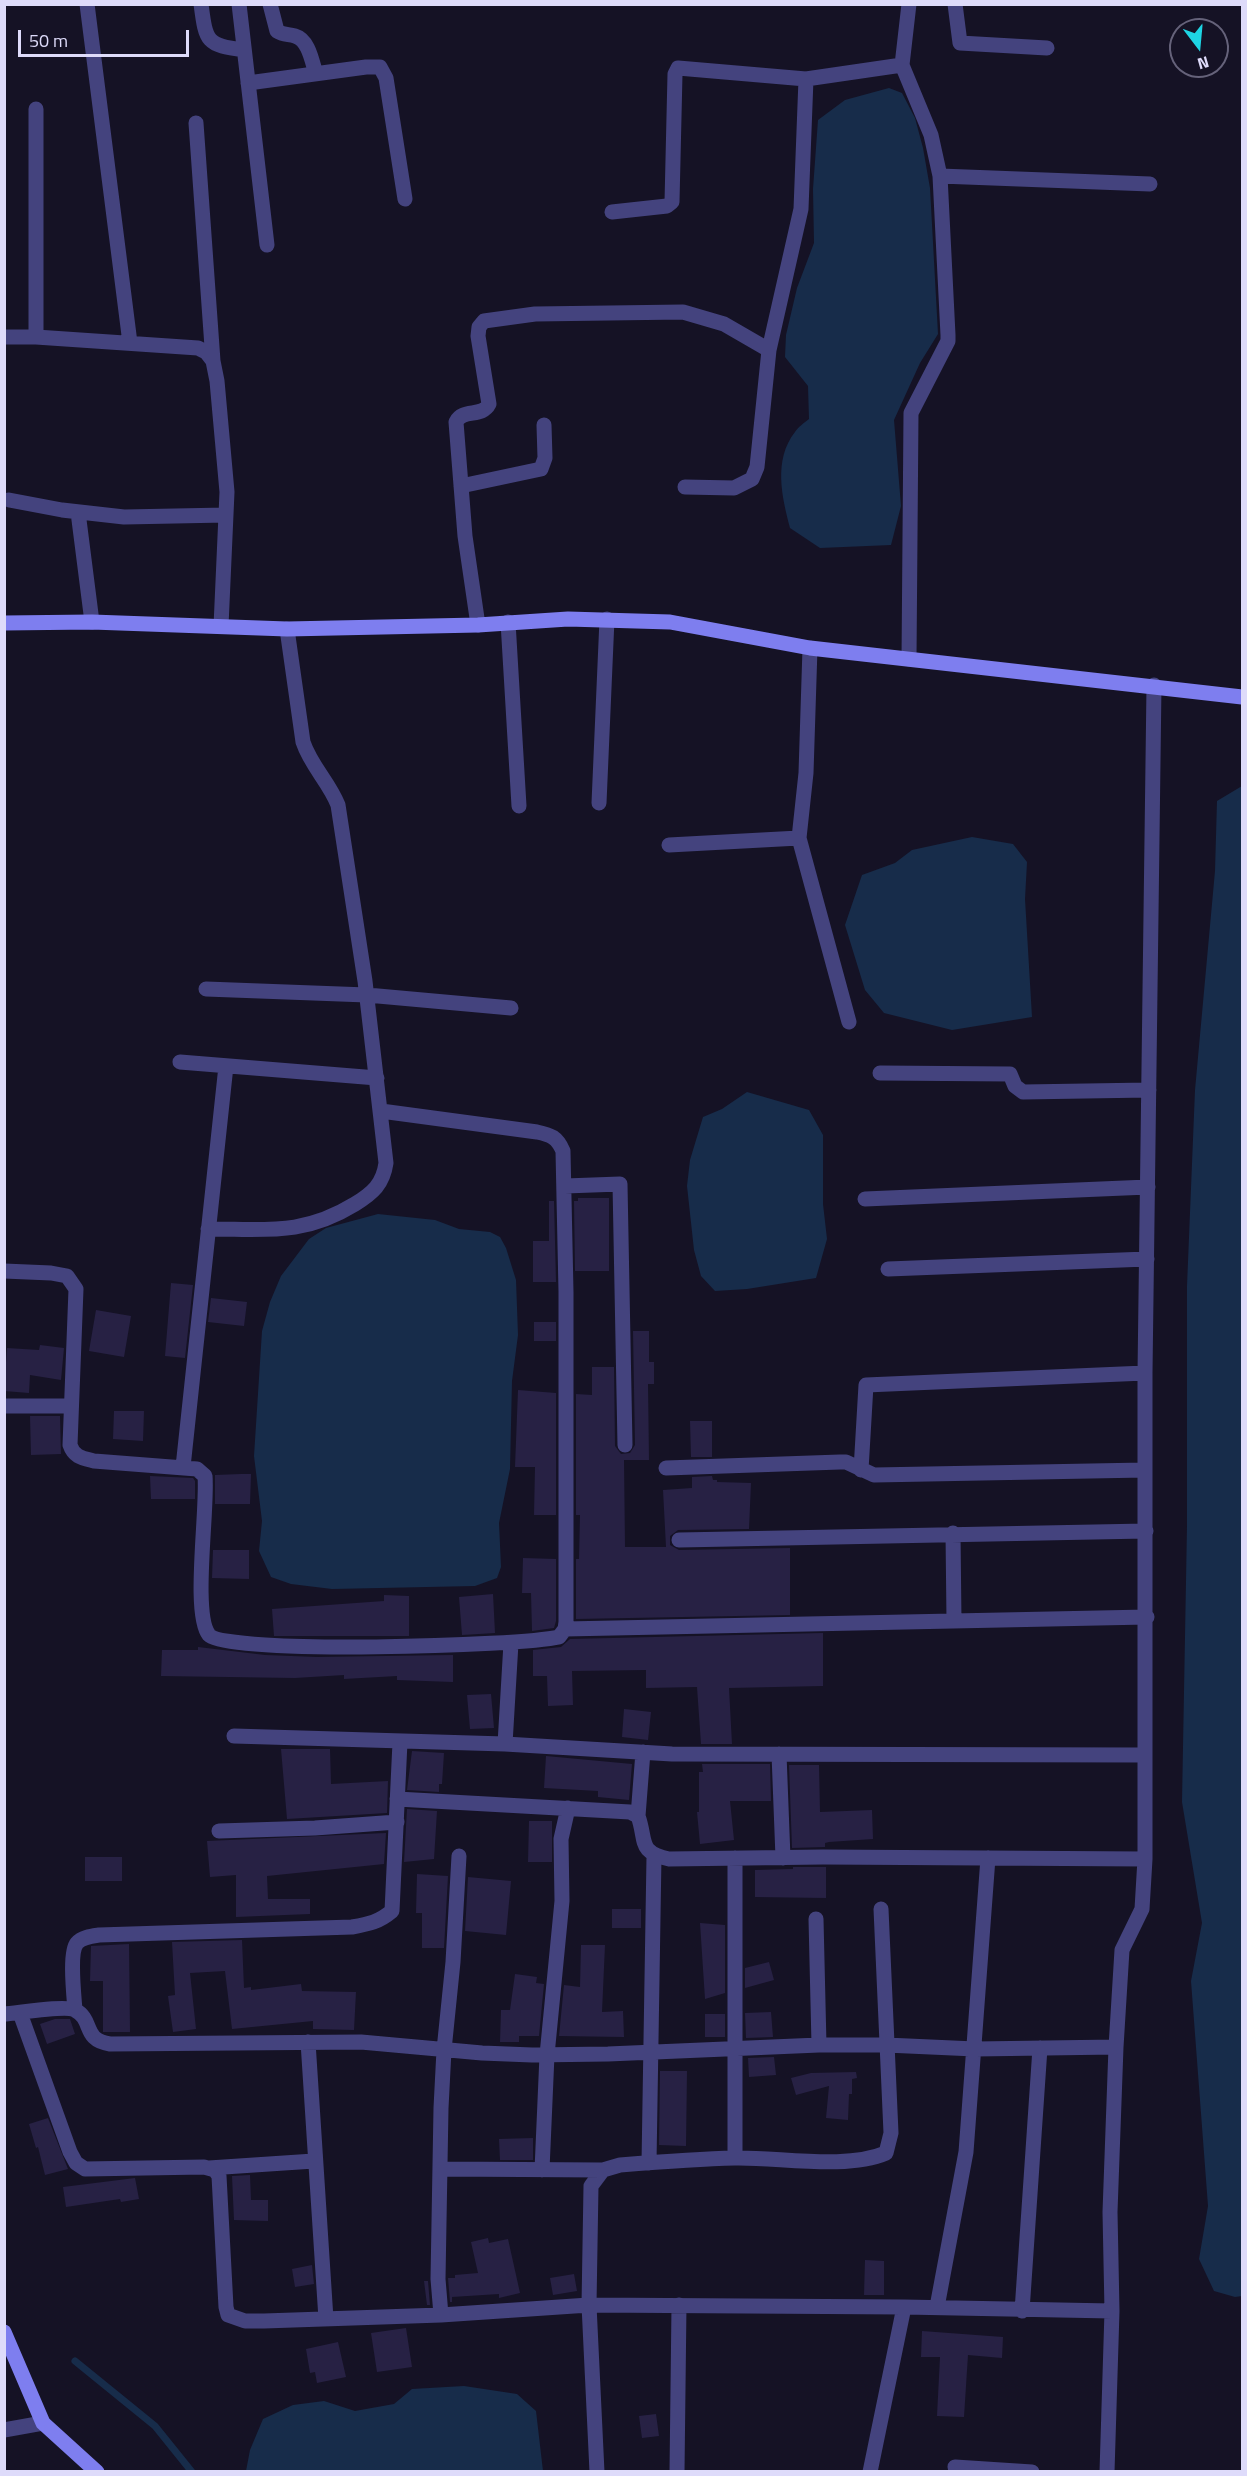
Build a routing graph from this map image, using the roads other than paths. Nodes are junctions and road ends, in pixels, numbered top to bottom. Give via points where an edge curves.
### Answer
1 (87, 4) edge
2 (201, 4) edge
3 (238, 4) edge
4 (270, 4) edge
5 (909, 4) edge
6 (955, 4) edge
7 (1047, 48) dead end
8 (244, 50) junction
9 (902, 65) junction
10 (316, 74) junction
11 (806, 79) junction
12 (248, 83) junction
13 (36, 109) dead end
14 (196, 123) dead end
15 (940, 176) junction
16 (1150, 184) dead end
17 (405, 199) dead end
18 (612, 212) dead end
19 (267, 245) dead end
20 (4, 337) edge
21 (36, 337) junction
22 (130, 343) junction
23 (769, 350) junction
24 (213, 361) junction
25 (544, 425) dead end
26 (461, 486) junction
27 (685, 487) dead end
28 (9, 500) dead end
29 (78, 513) junction
30 (226, 515) junction
31 (607, 619) junction
32 (92, 622) junction
33 (508, 622) junction
34 (4, 623) edge
35 (478, 625) junction
36 (221, 626) junction
37 (287, 630) junction
38 (810, 648) junction
39 (909, 659) junction
40 (1154, 686) junction
41 (1242, 697) edge
42 (599, 803) dead end
43 (519, 806) dead end
44 (798, 838) junction
45 (669, 845) dead end
46 (206, 989) dead end
47 (367, 995) junction
48 (511, 1008) dead end
49 (849, 1022) dead end
50 (180, 1062) dead end
51 (226, 1066) junction
52 (880, 1073) dead end
53 (377, 1078) junction
54 (1149, 1090) junction
55 (381, 1111) junction
56 (565, 1186) junction
57 (1148, 1187) junction
58 (865, 1199) dead end
59 (208, 1229) junction
60 (1147, 1259) junction
61 (888, 1269) dead end
62 (4, 1271) edge
63 (1145, 1372) junction
64 (4, 1406) edge
65 (71, 1406) junction
66 (625, 1445) dead end
67 (183, 1467) junction
68 (666, 1468) dead end
69 (861, 1470) junction
70 (1146, 1470) junction
71 (1146, 1531) junction
72 (953, 1533) junction
73 (679, 1540) dead end
74 (1146, 1617) junction
75 (954, 1621) junction
76 (565, 1629) junction
77 (511, 1643) junction
78 (234, 1736) dead end
79 (400, 1742) junction
80 (505, 1744) junction
81 (643, 1752) junction
82 (779, 1754) junction
83 (1144, 1755) junction
84 (398, 1799) junction
85 (568, 1808) junction
86 (638, 1816) junction
87 (397, 1822) junction
88 (219, 1831) dead end
89 (459, 1856) dead end
90 (654, 1856) junction
91 (735, 1858) junction
92 (783, 1858) junction
93 (988, 1858) junction
94 (1145, 1858) junction
95 (880, 1910) dead end
96 (816, 1919) dead end
97 (75, 2010) junction
98 (12, 2014) edge
99 (308, 2042) junction
100 (886, 2044) junction
101 (819, 2045) junction
102 (1040, 2048) junction
103 (1116, 2048) junction
104 (737, 2049) junction
105 (975, 2049) junction
106 (444, 2050) junction
107 (652, 2052) junction
108 (547, 2055) junction
109 (735, 2158) junction
110 (314, 2161) junction
111 (649, 2163) junction
112 (209, 2168) junction
113 (440, 2169) junction
114 (542, 2170) junction
115 (603, 2170) junction
116 (589, 2305) junction
117 (679, 2305) junction
118 (904, 2307) junction
119 (937, 2307) junction
120 (1022, 2311) junction
121 (1112, 2311) junction
122 (441, 2315) junction
123 (326, 2319) junction
124 (4, 2332) edge
125 (43, 2423) junction
126 (4, 2430) edge
127 (955, 2467) dead end
128 (97, 2472) edge
129 (597, 2472) edge
130 (677, 2472) edge
131 (870, 2472) edge
132 (1032, 2472) edge
133 (1107, 2472) edge

1 - 22 street
2 - 8 street via 204,27 212,42
3 - 8 street
4 - 10 street via 277,31 305,43
5 - 9 street
6 - 7 street via 960,43
8 - 12 street
9 - 11 street
9 - 15 street via 932,135
10 - 12 street
10 - 17 street via 375,67 384,71
11 - 18 street via 678,68 672,202 667,206
11 - 23 street via 801,209
12 - 19 street
13 - 21 street
14 - 24 street
15 - 16 street
15 - 39 street via 948,340 911,413
20 - 21 street
21 - 22 street
22 - 24 street via 198,348
23 - 26 street via 724,324 683,312 545,314 484,321 478,336 489,404 482,411 458,417 456,422
23 - 27 street via 757,467 752,479 734,488
24 - 30 street
25 - 26 street via 545,458 541,469
26 - 35 street
28 - 29 street
29 - 30 street via 123,517
29 - 32 street
30 - 36 street
31 - 33 street
31 - 38 street via 670,622
31 - 42 street
32 - 34 street
32 - 36 street
33 - 35 street
33 - 43 street
35 - 37 street
36 - 37 street
37 - 47 street via 303,742 338,805
38 - 39 street
38 - 44 street via 806,773
39 - 40 street
40 - 41 street
40 - 54 street
44 - 45 street
44 - 49 street
46 - 47 street
47 - 48 street
47 - 53 street
50 - 51 street
51 - 53 street
51 - 59 street
52 - 54 street via 1010,1074 1023,1092
53 - 55 street
54 - 57 street
55 - 56 street via 552,1136 563,1151
55 - 59 street via 384,1179 370,1195 323,1221 302,1227
56 - 66 street via 620,1184
56 - 76 street
57 - 58 street
57 - 60 street
59 - 67 street
60 - 61 street
60 - 63 street
62 - 65 street via 67,1276 76,1288
63 - 69 street via 866,1385
63 - 70 street
64 - 65 street
65 - 67 street via 70,1445 78,1458
67 - 77 street via 197,1469 205,1476 201,1599 203,1622 215,1640 268,1646
68 - 69 street via 846,1462
69 - 70 street via 874,1476
70 - 71 street
71 - 72 street
71 - 74 street
72 - 73 street
72 - 75 street
74 - 75 street
74 - 83 street
75 - 76 street
76 - 77 street via 558,1637
77 - 80 street
78 - 79 street
79 - 80 street
79 - 84 street
80 - 81 street
81 - 82 street
81 - 86 street
82 - 83 street
82 - 92 street
83 - 94 street
84 - 85 street
84 - 87 street
85 - 86 street via 630,1812
85 - 108 street via 561,1839 562,1901
86 - 90 street via 644,1842
87 - 88 street
87 - 97 street via 393,1911 382,1920 352,1927 86,1938 77,1943 73,1953
89 - 106 street
90 - 91 street
90 - 107 street
91 - 92 street
91 - 104 street
92 - 93 street
93 - 94 street
93 - 105 street
94 - 103 street via 1142,1909 1122,1950
95 - 100 street
96 - 101 street
97 - 98 street
97 - 99 street via 92,2036 110,2044
98 - 112 street via 76,2163 85,2169
99 - 106 street via 361,2042
99 - 110 street
100 - 101 street
100 - 105 street
100 - 109 street via 891,2133 886,2153 871,2159 845,2161
101 - 104 street
102 - 103 street
102 - 105 street
102 - 120 street
103 - 121 street via 1110,2212
104 - 107 street
104 - 109 street
105 - 119 street via 966,2152
106 - 108 street
106 - 113 street
107 - 108 street
107 - 111 street
108 - 114 street
109 - 111 street
110 - 112 street
110 - 123 street
111 - 115 street
112 - 123 street via 219,2176 228,2314 245,2321
113 - 114 street
113 - 122 street
114 - 115 street
115 - 116 street via 591,2186
116 - 117 street
116 - 122 street
116 - 129 street
117 - 118 street
117 - 130 street
118 - 119 street
118 - 131 street
119 - 120 street
120 - 121 street
121 - 133 street
122 - 123 street
124 - 125 street
125 - 126 street
125 - 128 street
127 - 132 street

